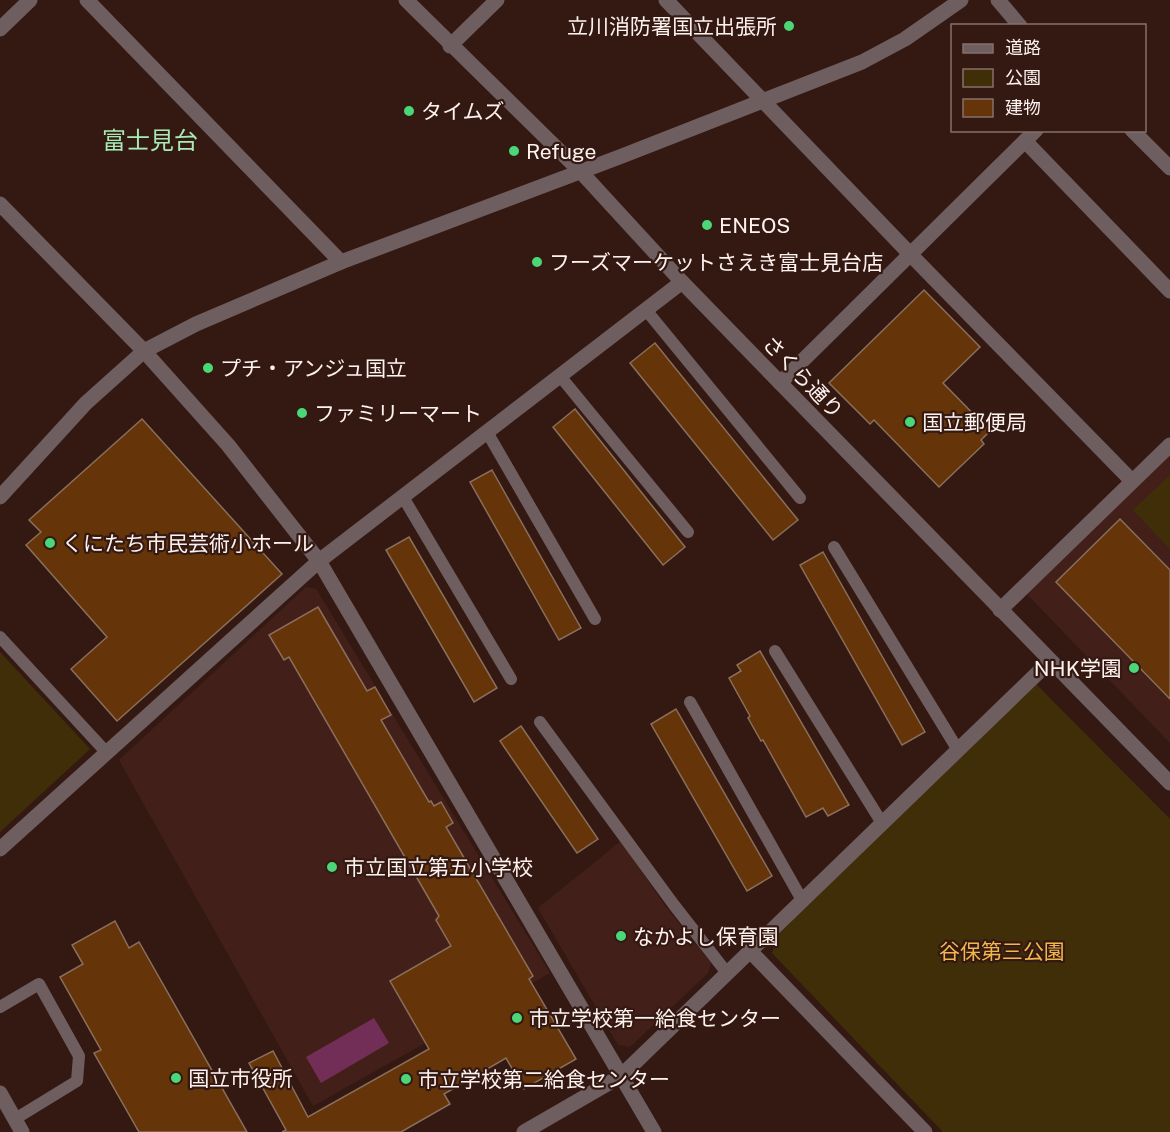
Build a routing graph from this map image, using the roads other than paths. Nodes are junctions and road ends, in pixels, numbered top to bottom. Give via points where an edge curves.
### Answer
1 (30, 0) edge
2 (87, 0) edge
3 (406, 0) edge
4 (497, 0) edge
5 (666, 0) edge
6 (961, 0) edge
7 (998, 0) edge
8 (1018, 24) edge
9 (0, 29) edge
10 (450, 45) junction
11 (763, 100) junction
12 (1134, 132) edge
13 (1031, 136) edge
14 (1170, 168) edge
15 (580, 171) junction
16 (0, 204) edge
17 (910, 254) junction
18 (341, 262) junction
19 (682, 282) junction
20 (1170, 291) edge
21 (646, 310) junction
22 (144, 351) junction
23 (560, 376) junction
24 (780, 383) junction
25 (487, 432) junction
26 (1170, 445) edge
27 (1132, 481) junction
28 (0, 497) edge
29 (403, 497) junction
30 (800, 498) dead end
31 (688, 531) dead end
32 (834, 547) dead end
33 (319, 561) junction
34 (1000, 610) junction
35 (595, 619) dead end
36 (0, 637) edge
37 (775, 651) dead end
38 (1050, 661) junction
39 (511, 679) dead end
40 (690, 702) dead end
41 (540, 722) dead end
42 (958, 750) junction
43 (107, 753) junction
44 (1170, 783) edge
45 (882, 823) junction
46 (0, 849) edge
47 (802, 900) junction
48 (750, 951) junction
49 (727, 973) junction
50 (0, 1007) edge
51 (621, 1076) junction
52 (0, 1093) edge
53 (18, 1125) edge
54 (524, 1132) edge
55 (654, 1132) edge
56 (926, 1132) edge

1 - 9 street
2 - 18 street
3 - 10 street, さくら通り
4 - 10 street
5 - 11 street
6 - 11 street via 906,39 862,62
7 - 8 street
10 - 15 street, さくら通り
11 - 15 street
11 - 17 street
12 - 14 street
13 - 17 street
13 - 20 street
15 - 18 street
15 - 19 street, さくら通り
16 - 22 street
17 - 24 street
17 - 27 street
18 - 22 street via 196,324
19 - 21 street
19 - 24 street, さくら通り
21 - 23 street
21 - 30 lane
22 - 28 street via 86,403
22 - 33 street via 228,445
23 - 25 street
23 - 31 lane
24 - 34 street, さくら通り
25 - 29 street
25 - 35 lane
26 - 27 street
27 - 34 street
29 - 33 street
29 - 39 lane
32 - 42 lane
33 - 43 street
33 - 51 street
34 - 38 street, さくら通り
36 - 43 lane
37 - 45 lane
38 - 42 street
38 - 44 street, さくら通り
40 - 47 lane
41 - 49 lane
42 - 45 street
43 - 46 street
45 - 47 street
47 - 48 street
48 - 49 street
48 - 56 street
49 - 51 street
50 - 53 lane via 39,984 79,1056 78,1081
51 - 54 street
51 - 55 street
52 - 53 street

